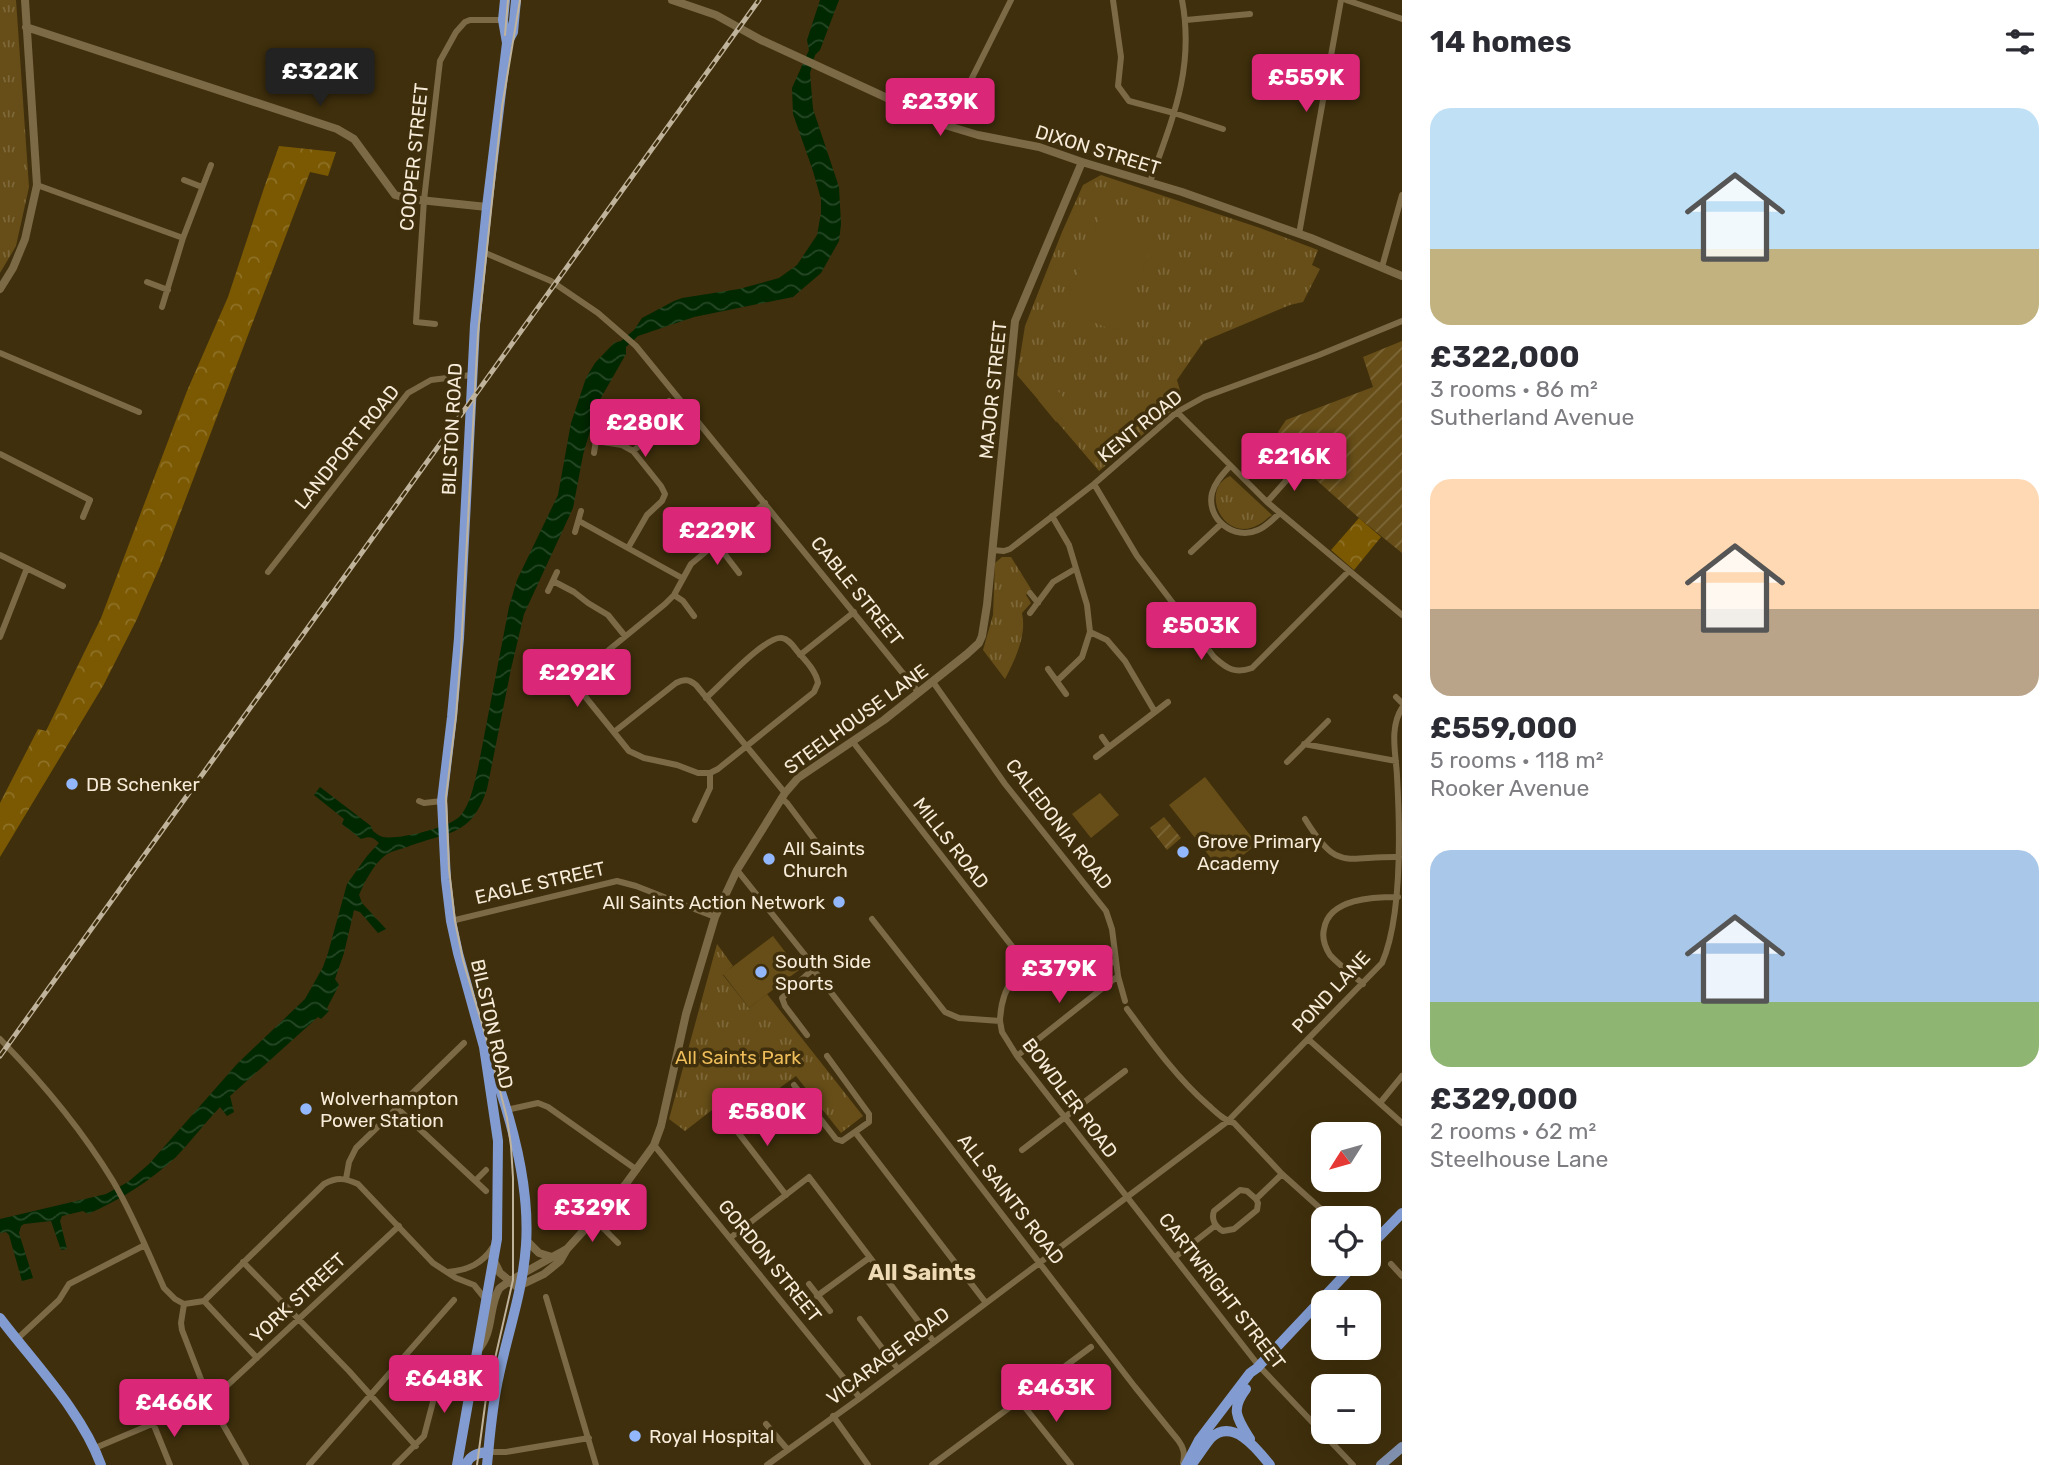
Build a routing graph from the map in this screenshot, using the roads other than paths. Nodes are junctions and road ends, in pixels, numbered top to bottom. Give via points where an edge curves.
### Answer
1 (25, 0) edge
2 (505, 0) edge
3 (516, 0) edge
4 (672, 0) edge
5 (1011, 0) edge
6 (1112, 0) edge
7 (1182, 0) edge
8 (1340, 0) edge
9 (1346, 0) edge
10 (1250, 14) dead end
11 (1402, 19) edge
12 (503, 20) junction
13 (1186, 20) junction
14 (26, 27) junction
15 (507, 43) junction
16 (1174, 113) junction
17 (948, 126) junction
18 (1223, 129) dead end
19 (1082, 162) junction
20 (211, 164) dead end
21 (184, 180) dead end
22 (1150, 183) junction
23 (37, 185) junction
24 (202, 187) junction
25 (1402, 195) edge
26 (424, 200) junction
27 (487, 207) junction
28 (1299, 234) junction
29 (183, 238) junction
30 (483, 252) junction
31 (1382, 267) junction
32 (1402, 276) edge
33 (147, 282) dead end
34 (0, 289) edge
35 (168, 290) junction
36 (162, 307) dead end
37 (1402, 321) edge
38 (435, 324) dead end
39 (0, 353) edge
40 (471, 376) junction
41 (669, 401) dead end
42 (139, 412) dead end
43 (1177, 412) junction
44 (679, 414) junction
45 (686, 422) dead end
46 (598, 427) dead end
47 (596, 441) junction
48 (633, 451) junction
49 (594, 453) dead end
50 (0, 454) edge
51 (1300, 465) dead end
52 (1230, 466) junction
53 (1094, 484) junction
54 (1267, 502) junction
55 (765, 503) junction
56 (581, 511) dead end
57 (1280, 513) junction
58 (1052, 516) junction
59 (83, 517) dead end
60 (579, 521) junction
61 (1221, 524) junction
62 (575, 532) dead end
63 (717, 544) junction
64 (628, 548) junction
65 (992, 550) junction
66 (1191, 552) dead end
67 (0, 555) edge
68 (27, 568) junction
69 (1075, 569) junction
70 (1349, 571) junction
71 (268, 572) dead end
72 (557, 572) dead end
73 (739, 573) dead end
74 (682, 578) junction
75 (553, 581) junction
76 (63, 586) dead end
77 (548, 591) dead end
78 (1030, 593) dead end
79 (674, 594) junction
80 (1038, 603) junction
81 (854, 612) junction
82 (1030, 613) dead end
83 (694, 615) dead end
84 (1402, 615) edge
85 (1090, 632) junction
86 (0, 636) edge
87 (625, 636) junction
88 (800, 654) junction
89 (562, 668) dead end
90 (1048, 669) dead end
91 (572, 680) junction
92 (1057, 681) junction
93 (933, 682) junction
94 (919, 693) junction
95 (1066, 694) dead end
96 (1396, 697) dead end
97 (706, 698) junction
98 (1168, 702) dead end
99 (1402, 706) edge
100 (1155, 712) junction
101 (1328, 720) dead end
102 (614, 732) junction
103 (1102, 737) dead end
104 (853, 741) junction
105 (1304, 744) junction
106 (746, 747) junction
107 (1109, 747) junction
108 (1096, 757) dead end
109 (1396, 761) junction
110 (1287, 762) dead end
111 (710, 773) junction
112 (783, 795) junction
113 (419, 801) dead end
114 (442, 801) junction
115 (1305, 819) dead end
116 (695, 820) dead end
117 (817, 843) dead end
118 (1399, 857) junction
119 (737, 870) junction
120 (1398, 897) junction
121 (715, 917) junction
122 (872, 919) dead end
123 (451, 921) junction
124 (1399, 921) edge
125 (1025, 963) junction
126 (1116, 963) junction
127 (813, 969) junction
128 (1118, 976) junction
129 (1363, 984) junction
130 (1125, 1001) dead end
131 (1127, 1009) dead end
132 (1000, 1021) junction
133 (807, 1035) dead end
134 (0, 1039) edge
135 (1308, 1039) junction
136 (464, 1043) dead end
137 (484, 1046) junction
138 (827, 1056) dead end
139 (1017, 1056) junction
140 (1125, 1072) dead end
141 (1402, 1076) edge
142 (794, 1085) dead end
143 (1380, 1103) junction
144 (397, 1108) junction
145 (506, 1111) junction
146 (749, 1112) dead end
147 (1065, 1117) junction
148 (727, 1118) dead end
149 (1228, 1121) junction
150 (1402, 1123) edge
151 (733, 1126) junction
152 (855, 1132) junction
153 (654, 1145) junction
154 (1022, 1150) dead end
155 (486, 1170) dead end
156 (637, 1170) junction
157 (1282, 1174) junction
158 (346, 1179) junction
159 (475, 1181) junction
160 (486, 1191) dead end
161 (786, 1195) junction
162 (1127, 1196) junction
163 (1256, 1199) junction
164 (1318, 1206) edge
165 (1402, 1213) edge
166 (595, 1220) junction
167 (1216, 1225) junction
168 (399, 1226) junction
169 (1381, 1235) edge
170 (730, 1238) junction
171 (497, 1239) junction
172 (527, 1241) junction
173 (618, 1243) dead end
174 (145, 1245) junction
175 (567, 1249) junction
176 (1175, 1256) junction
177 (552, 1257) junction
178 (869, 1258) junction
179 (494, 1261) junction
180 (243, 1262) junction
181 (1040, 1262) junction
182 (1391, 1264) dead end
183 (448, 1272) junction
184 (523, 1274) junction
185 (1343, 1276) edge
186 (1402, 1276) edge
187 (510, 1281) junction
188 (809, 1284) dead end
189 (521, 1287) junction
190 (817, 1296) junction
191 (547, 1297) dead end
192 (454, 1300) dead end
193 (204, 1301) junction
194 (487, 1301) junction
195 (986, 1303) junction
196 (184, 1304) junction
197 (830, 1311) dead end
198 (0, 1318) edge
199 (299, 1319) junction
200 (860, 1319) dead end
201 (16, 1340) junction
202 (934, 1342) junction
203 (1091, 1347) dead end
204 (478, 1350) junction
205 (257, 1358) junction
206 (421, 1364) dead end
207 (1258, 1367) junction
208 (898, 1369) junction
209 (219, 1393) dead end
210 (371, 1395) junction
211 (860, 1398) junction
212 (209, 1400) junction
213 (1019, 1400) junction
214 (833, 1416) junction
215 (153, 1423) junction
216 (766, 1424) dead end
217 (589, 1438) junction
218 (1178, 1440) junction
219 (1199, 1440) junction
220 (416, 1446) junction
221 (1402, 1447) edge
222 (94, 1448) junction
223 (1256, 1448) junction
224 (788, 1450) junction
225 (488, 1452) junction
226 (506, 1452) junction
227 (942, 1458) junction
228 (101, 1465) edge
229 (170, 1465) edge
230 (246, 1465) edge
231 (309, 1465) edge
232 (395, 1465) edge
233 (457, 1465) edge
234 (466, 1465) edge
235 (488, 1465) edge
236 (596, 1465) edge
237 (767, 1465) edge
238 (868, 1465) edge
239 (932, 1465) edge
240 (947, 1465) edge
241 (1071, 1465) edge
242 (1186, 1465) edge
243 (1270, 1465) edge
244 (1353, 1465) edge
245 (1381, 1465) edge

1 - 14 street
2 - 12 highway, BILSTON ROAD
3 - 15 highway, BILSTON ROAD via 513,32
4 - 17 street, DIXON STREET via 716,15
5 - 17 street
6 - 16 street via 1121,57 1118,86 1129,101
7 - 13 street
8 - 28 street
9 - 11 street
10 - 13 street
12 - 15 highway, BILSTON ROAD
12 - 26 street, COOPER STREET via 464,22 440,61
13 - 16 street via 1187,50
14 - 23 street
14 - 26 street via 337,129 354,139 395,195
15 - 27 highway, BILSTON ROAD
16 - 18 street
16 - 22 street
17 - 19 street, DIXON STREET
19 - 22 street, DIXON STREET
19 - 65 street, MAJOR STREET via 1015,321
20 - 24 street
21 - 24 street
22 - 28 street, DIXON STREET
23 - 29 street
23 - 34 street via 25,239
24 - 29 street
25 - 31 street
26 - 27 street
26 - 38 street, COOPER STREET via 416,322
27 - 30 highway, BILSTON ROAD
28 - 31 street, DIXON STREET
29 - 35 street
30 - 40 highway, BILSTON ROAD
30 - 55 street, CABLE STREET via 551,281 621,331
31 - 32 street, DIXON STREET
33 - 35 street
35 - 36 street
37 - 43 street, KENT ROAD via 1204,397
39 - 42 street
40 - 71 street, LANDPORT ROAD via 431,380 408,393
40 - 114 highway, BILSTON ROAD via 459,638
41 - 44 street
43 - 52 street
43 - 53 street, KENT ROAD
44 - 45 street
44 - 48 street
46 - 47 street
47 - 48 street
47 - 49 street
48 - 64 street via 665,494
50 - 59 street via 90,500
51 - 54 street
52 - 54 street
52 - 61 street via 1212,493 1213,509
53 - 58 street, KENT ROAD
53 - 70 street via 1137,556 1214,657 1231,670 1252,668
54 - 57 street
55 - 63 street
55 - 81 street, CABLE STREET
56 - 60 street
57 - 61 street via 1259,530 1246,533
57 - 70 street
58 - 65 street, KENT ROAD via 1010,549
58 - 69 street via 1069,545
60 - 62 street
60 - 64 street
61 - 66 street
63 - 73 street
63 - 74 street via 691,564
64 - 74 street
65 - 93 street, STEELHOUSE LANE via 979,643
67 - 68 street
68 - 76 street
68 - 86 street
69 - 80 street via 1053,582
69 - 85 street
70 - 84 street
72 - 75 street
74 - 79 street
75 - 77 street
75 - 87 street via 608,615
78 - 80 street
79 - 83 street
79 - 87 street
80 - 82 street
81 - 88 street
81 - 94 street, CABLE STREET
85 - 92 street via 1082,657
85 - 100 street via 1107,640 1118,653
87 - 91 street
88 - 97 street via 787,640 773,639
88 - 106 street via 816,674 817,687
89 - 91 street
90 - 92 street
91 - 102 street
92 - 95 street
93 - 94 street, STEELHOUSE LANE
93 - 126 street, CALEDONIA ROAD via 1012,793 1101,903 1109,917
94 - 104 street, STEELHOUSE LANE
96 - 99 street, POND LANE
97 - 102 street via 693,682 684,679
97 - 106 street
98 - 100 street
99 - 109 street, POND LANE via 1394,728
100 - 107 street
101 - 105 street
102 - 111 street via 640,757
103 - 107 street
104 - 112 street, STEELHOUSE LANE via 798,778
104 - 125 street, MILLS ROAD
105 - 109 street
105 - 110 street
106 - 111 street
106 - 112 street
107 - 108 street
109 - 118 street, POND LANE
111 - 116 street via 710,788
112 - 117 street
112 - 119 street, STEELHOUSE LANE
113 - 114 street
114 - 123 highway, BILSTON ROAD
115 - 118 street via 1324,847 1343,859
118 - 120 street, POND LANE
119 - 121 street, STEELHOUSE LANE
119 - 127 street, ALL SAINTS ROAD
120 - 124 street, POND LANE
120 - 129 street via 1345,904 1325,923 1324,939 1331,955
121 - 123 street, EAGLE STREET via 617,881
121 - 153 street, STEELHOUSE LANE
122 - 132 street via 945,1012 959,1018
123 - 137 highway, BILSTON ROAD
124 - 129 street, POND LANE via 1388,953
125 - 126 street via 1057,953
125 - 132 street via 1008,986
126 - 128 street, CALEDONIA ROAD
127 - 133 street via 782,998
127 - 181 street, ALL SAINTS ROAD
128 - 130 street, CALEDONIA ROAD
128 - 139 street
129 - 135 street, POND LANE
131 - 149 street via 1171,1068
132 - 139 street, BOWDLER ROAD
134 - 174 street via 86,1140
135 - 143 street
135 - 149 street, POND LANE
136 - 144 street
137 - 145 highway, BILSTON ROAD
137 - 171 highway, BILSTON ROAD via 498,1141
138 - 152 street via 869,1114 869,1122
139 - 147 street, BOWDLER ROAD
140 - 147 street
141 - 143 street
142 - 152 street via 836,1139 842,1141
143 - 150 street
144 - 158 street via 356,1148
144 - 159 street
145 - 156 street via 538,1104 548,1107
145 - 172 highway, BILSTON ROAD via 524,1185
146 - 151 street
147 - 154 street
147 - 162 street, BOWDLER ROAD
148 - 151 street
149 - 157 street
149 - 162 street, VICARAGE ROAD
151 - 161 street
152 - 195 street
153 - 156 street, STEELHOUSE LANE
153 - 170 street, GORDON STREET
155 - 159 street
156 - 166 street, STEELHOUSE LANE
157 - 163 street
157 - 164 street
158 - 168 street via 358,1184
158 - 180 street via 324,1184
159 - 160 street
161 - 170 street
161 - 178 street via 809,1177
162 - 176 street, CARTWRIGHT STREET
162 - 181 street, VICARAGE ROAD
163 - 167 street via 1257,1210 1234,1229 1223,1231
163 - 167 street via 1240,1190 1214,1211
165 - 169 highway
166 - 173 street
166 - 175 street, STEELHOUSE LANE
167 - 176 street
168 - 183 street via 433,1263
168 - 199 street, YORK STREET
170 - 211 street, GORDON STREET
171 - 179 highway, BILSTON ROAD
171 - 183 street via 478,1264
172 - 177 street via 539,1253
172 - 184 highway, BILSTON ROAD
174 - 196 street via 164,1288
174 - 201 street via 69,1284 60,1300
175 - 177 street, STEELHOUSE LANE
175 - 189 street, STEELHOUSE LANE via 549,1271
176 - 207 street, CARTWRIGHT STREET
177 - 184 street, STEELHOUSE LANE
178 - 190 street
178 - 202 street
179 - 187 street
179 - 194 highway, BILSTON ROAD
180 - 193 street
180 - 199 street
181 - 195 street, VICARAGE ROAD
181 - 218 street, ALL SAINTS ROAD
182 - 186 street
183 - 194 street via 474,1285
184 - 187 street, STEELHOUSE LANE
184 - 189 highway, BILSTON ROAD
185 - 207 highway
187 - 189 street
187 - 204 street via 499,1289 486,1341
188 - 190 street
189 - 225 highway, BILSTON ROAD via 499,1376
190 - 197 street
191 - 217 street
192 - 210 street
193 - 196 street
193 - 205 street
194 - 204 highway, BILSTON ROAD
195 - 202 street, VICARAGE ROAD
196 - 212 street via 182,1331
198 - 201 highway
199 - 205 street, YORK STREET
199 - 210 street
200 - 208 street
201 - 222 highway via 71,1409
202 - 208 street, VICARAGE ROAD
203 - 213 street
204 - 233 highway, BILSTON ROAD
205 - 209 street, YORK STREET
206 - 220 street via 439,1379 424,1436
207 - 219 highway
207 - 223 highway via 1236,1410
207 - 244 street, CARTWRIGHT STREET
208 - 211 street, VICARAGE ROAD
210 - 220 street
210 - 231 street
211 - 214 street, VICARAGE ROAD
212 - 215 street
212 - 230 street
213 - 227 street
213 - 241 street
214 - 224 street, VICARAGE ROAD
214 - 238 street
215 - 222 street
215 - 229 street
216 - 224 street
217 - 226 street
217 - 236 street
218 - 219 street
218 - 242 street
219 - 242 highway
220 - 232 street
221 - 245 main road
222 - 228 highway
223 - 242 highway via 1244,1437 1220,1432
223 - 243 highway
224 - 237 street, VICARAGE ROAD
225 - 226 street
225 - 234 highway via 475,1454
225 - 235 highway, BILSTON ROAD
226 - 235 street
227 - 239 street
227 - 240 street

